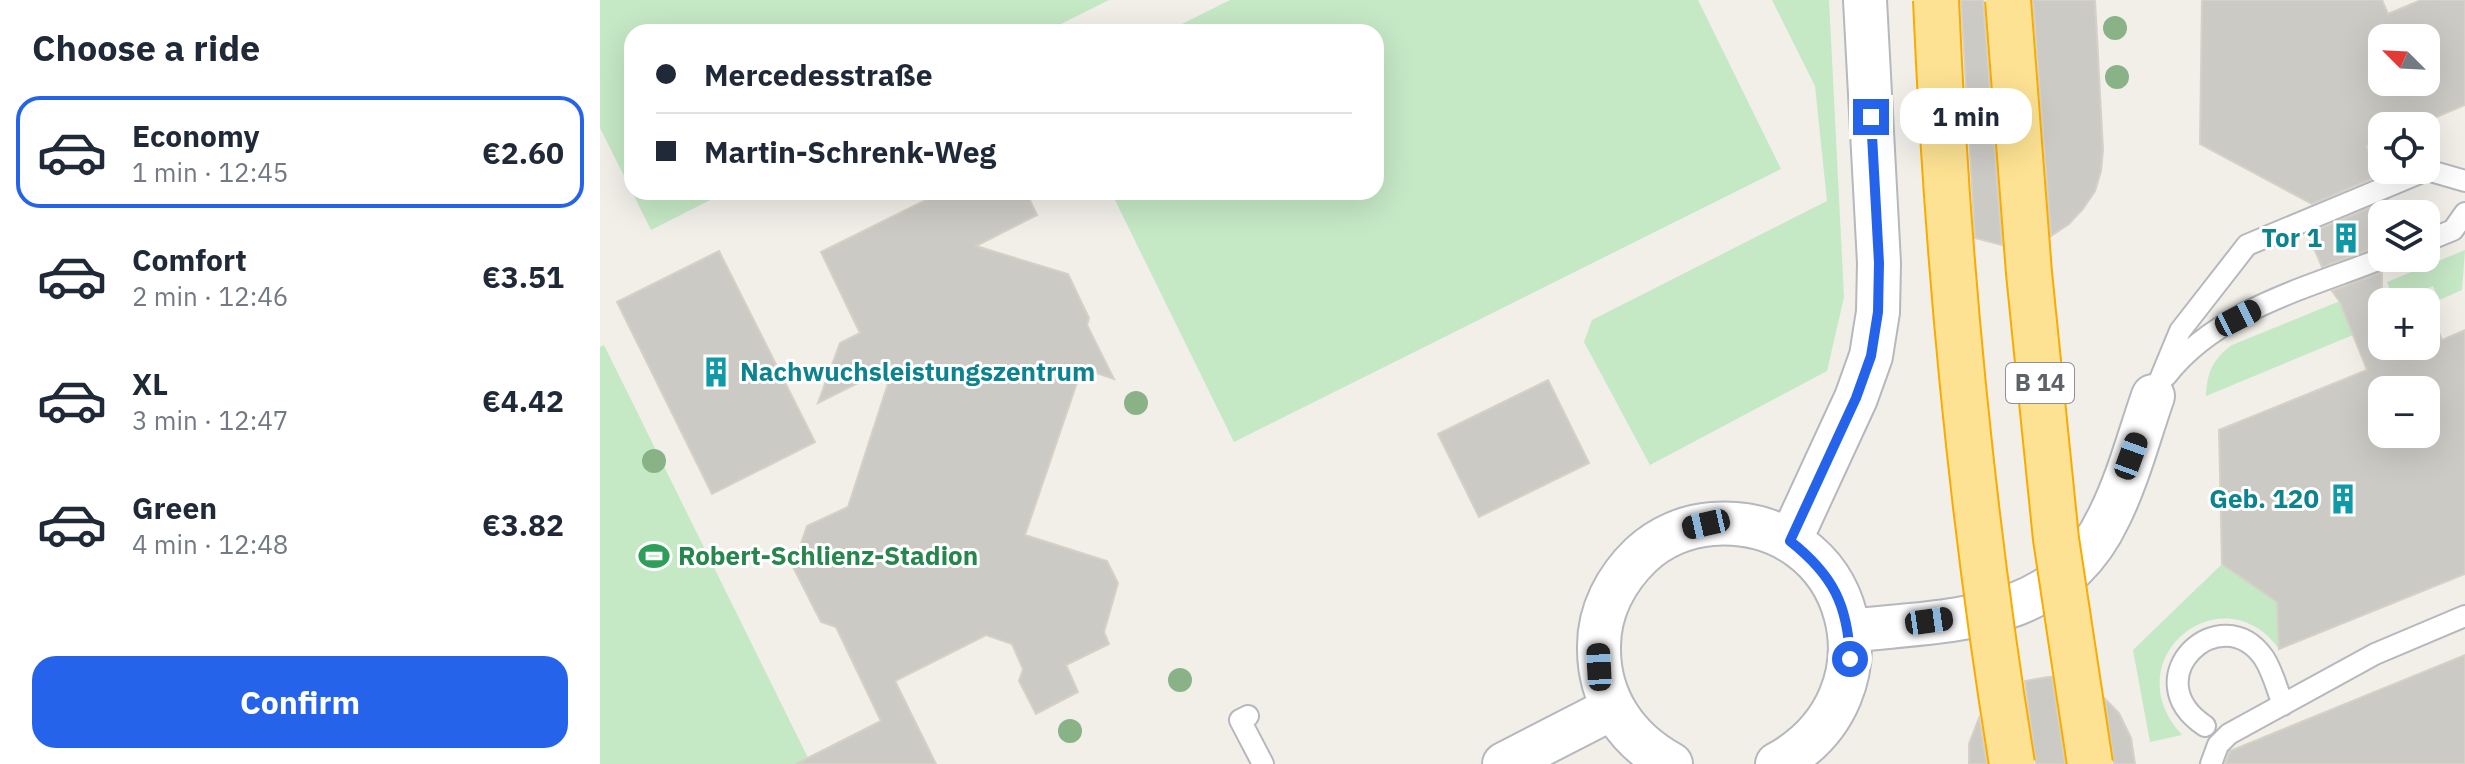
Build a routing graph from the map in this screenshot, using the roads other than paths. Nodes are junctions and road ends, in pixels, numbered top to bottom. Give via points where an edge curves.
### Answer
1 (1865, 0) edge
2 (1936, 0) edge
3 (2008, 0) edge
4 (2465, 181) edge
5 (2465, 213) edge
6 (2440, 235) edge
7 (2368, 264) edge
8 (2153, 396) junction
9 (1790, 541) junction
10 (2465, 616) edge
11 (1849, 631) junction
12 (2283, 705) junction
13 (1613, 708) junction
14 (1248, 716) dead end
15 (2205, 726) dead end
16 (1793, 761) edge
17 (1263, 764) edge
18 (1504, 764) edge
19 (1671, 764) edge
20 (2012, 764) edge
21 (2090, 764) edge
22 (2211, 764) edge

1 - 9 street via 1878,312 1871,356 1856,398
2 - 20 highway, bridge via 1955,290
3 - 21 highway, B 14, bridge via 2056,539
4 - 8 lane via 2427,170 2247,245 2190,316
5 - 6 lane via 2453,230
7 - 8 lane via 2224,326 2191,349
8 - 11 street via 2110,516 2071,572 2041,594 2012,606
9 - 11 street via 1830,580
9 - 13 street via 1728,523 1685,529 1646,550 1617,583 1601,623 1599,667
10 - 12 lane via 2375,654
11 - 16 street via 1845,687 1826,724
12 - 15 lane via 2271,670 2257,650 2242,639 2215,637 2193,647 2177,678 2181,702
12 - 22 lane via 2229,734
13 - 18 street
13 - 19 street via 1638,742
14 - 17 lane via 1240,720

